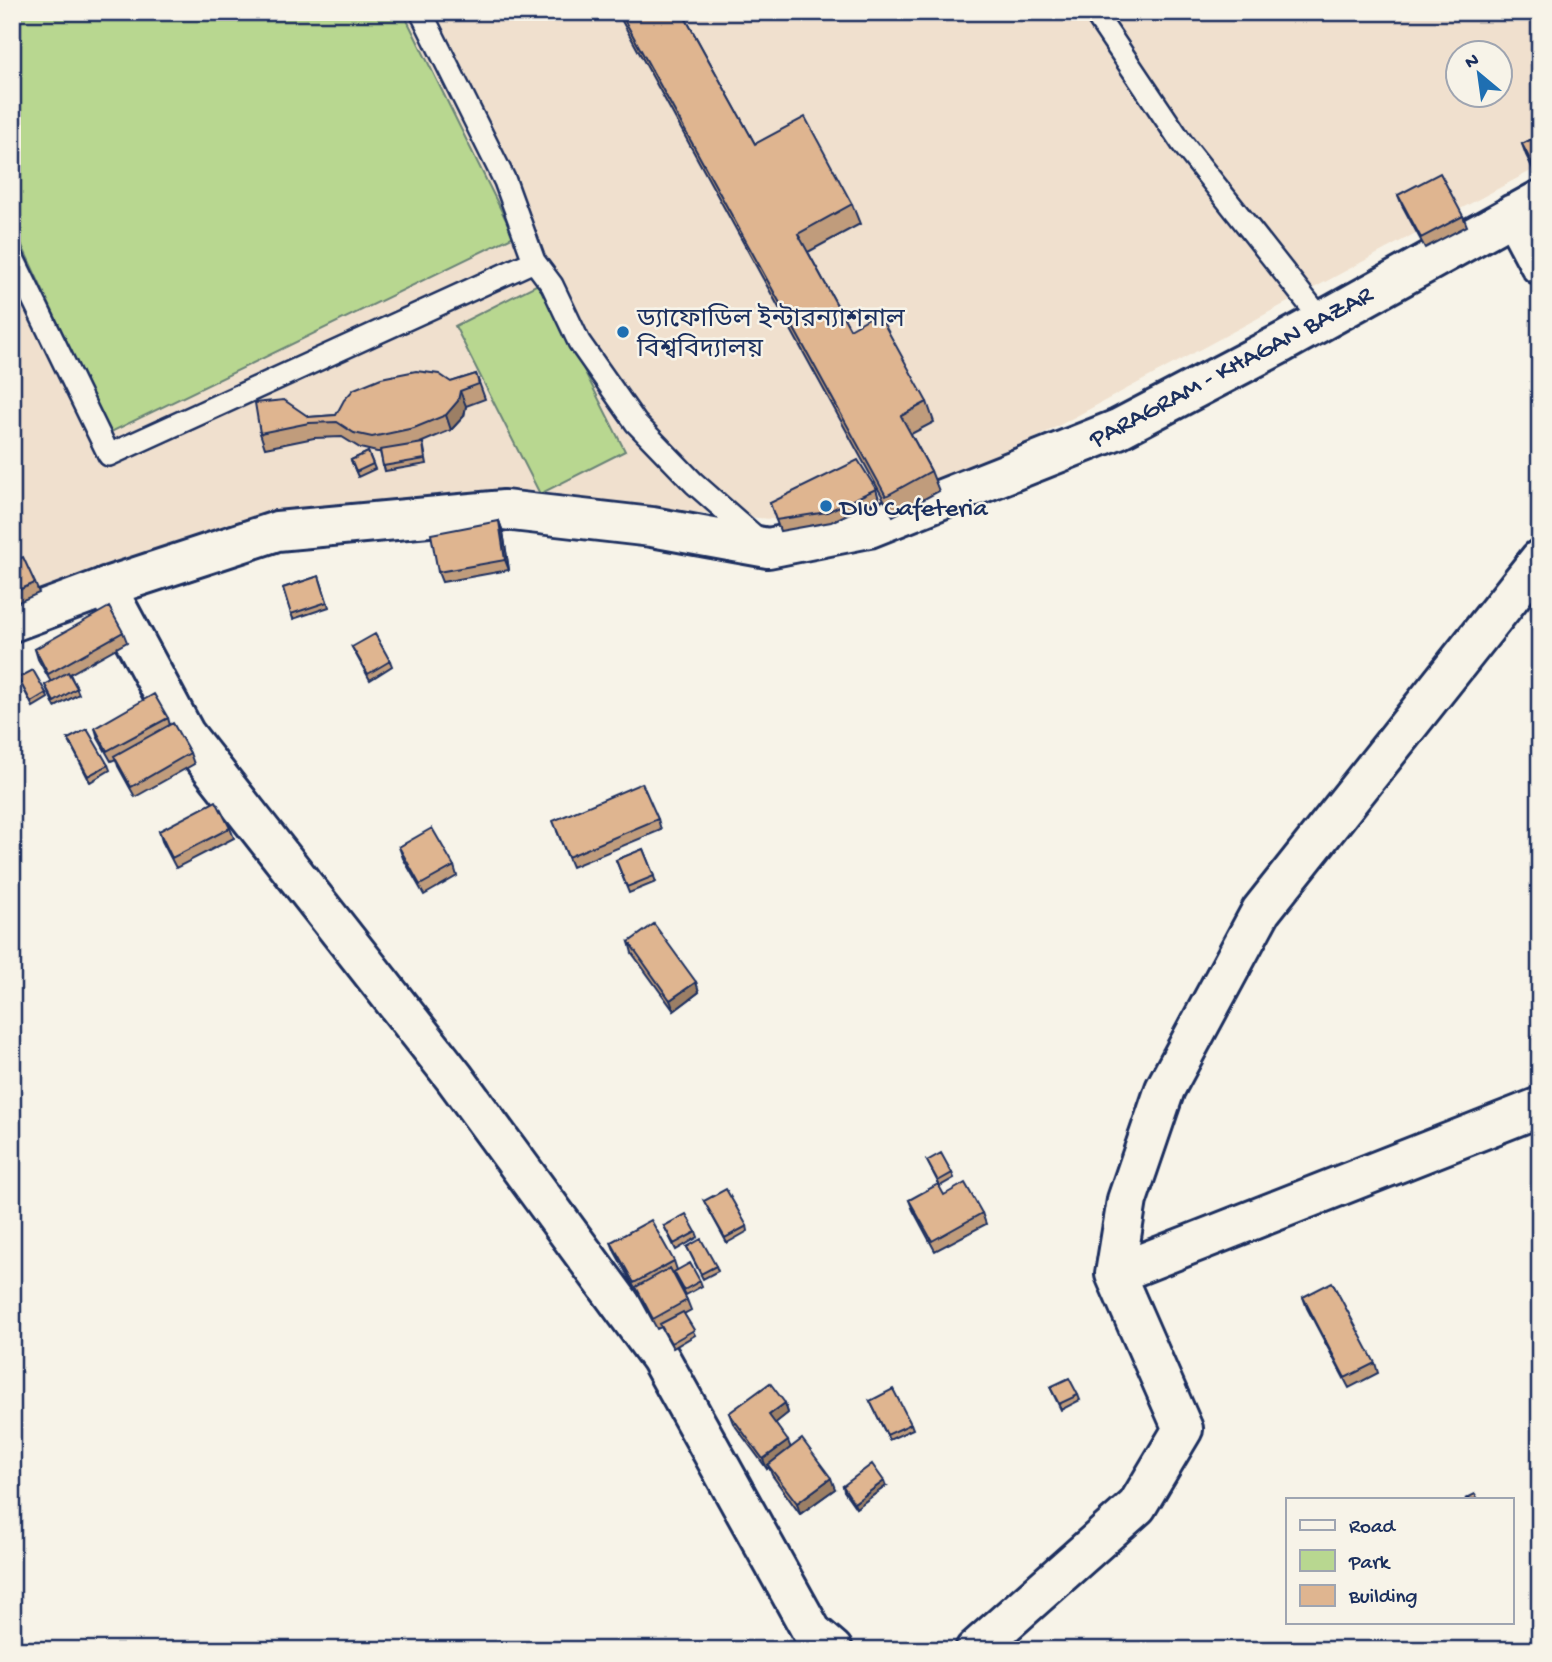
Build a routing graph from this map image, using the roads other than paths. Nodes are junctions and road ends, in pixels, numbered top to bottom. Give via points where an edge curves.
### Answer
1 (421, 12) edge
2 (1094, 12) edge
3 (1527, 207) edge
4 (12, 256) edge
5 (534, 261) junction
6 (1540, 265) edge
7 (1321, 319) junction
8 (768, 548) junction
9 (1540, 559) edge
10 (106, 587) junction
11 (12, 622) edge
12 (1540, 1107) edge
13 (1115, 1274) junction
14 (833, 1650) edge
15 (975, 1650) edge

1 - 5 lane via 505,181
2 - 7 lane via 1182,143
3 - 6 street
3 - 7 street, PARAGRAM - KHAGAN BAZAR
4 - 5 lane via 109,455
5 - 8 lane via 552,285 579,342 636,423 694,483
7 - 8 street, PARAGRAM - KHAGAN BAZAR via 1118,429 869,528
8 - 10 street, PARAGRAM - KHAGAN BAZAR via 652,527 504,510 277,531
9 - 13 street via 1261,911 1164,1089 1127,1200
10 - 11 street, PARAGRAM - KHAGAN BAZAR
10 - 14 street via 185,734 454,1077 660,1358 812,1632
12 - 13 street
13 - 15 street via 1183,1429 1137,1506

